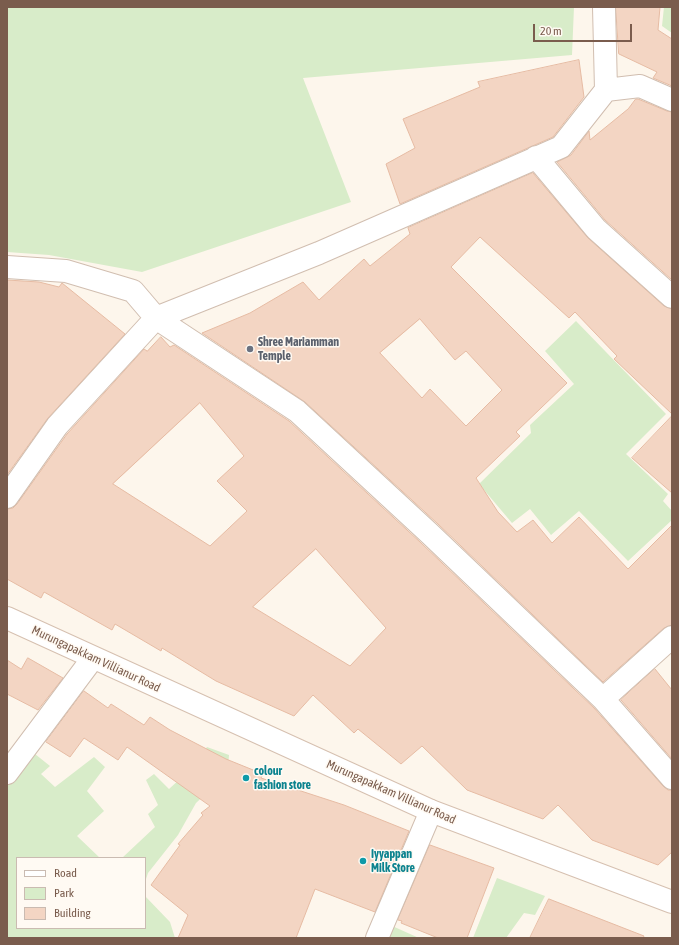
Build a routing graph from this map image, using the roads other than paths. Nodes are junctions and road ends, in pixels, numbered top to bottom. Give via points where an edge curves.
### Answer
1 (604, 7) edge
2 (606, 90) junction
3 (672, 100) edge
4 (536, 157) junction
5 (7, 266) edge
6 (672, 297) edge
7 (156, 318) junction
8 (7, 497) edge
9 (7, 618) edge
10 (672, 637) edge
11 (93, 658) junction
12 (603, 699) junction
13 (7, 773) edge
14 (672, 778) edge
15 (431, 811) junction
16 (672, 902) edge
17 (377, 938) edge

1 - 2 street
2 - 3 street via 640,86
2 - 4 street via 562,148
4 - 6 street via 596,229
4 - 7 street via 319,253
5 - 7 street via 66,271 133,291
7 - 8 street via 57,426
7 - 12 street via 297,411
9 - 11 street, Murungapakkam Villianur Road
10 - 12 street
11 - 13 street
11 - 15 street, Murungapakkam Villianur Road
12 - 14 street
15 - 16 street, Murungapakkam Villianur Road
15 - 17 street

